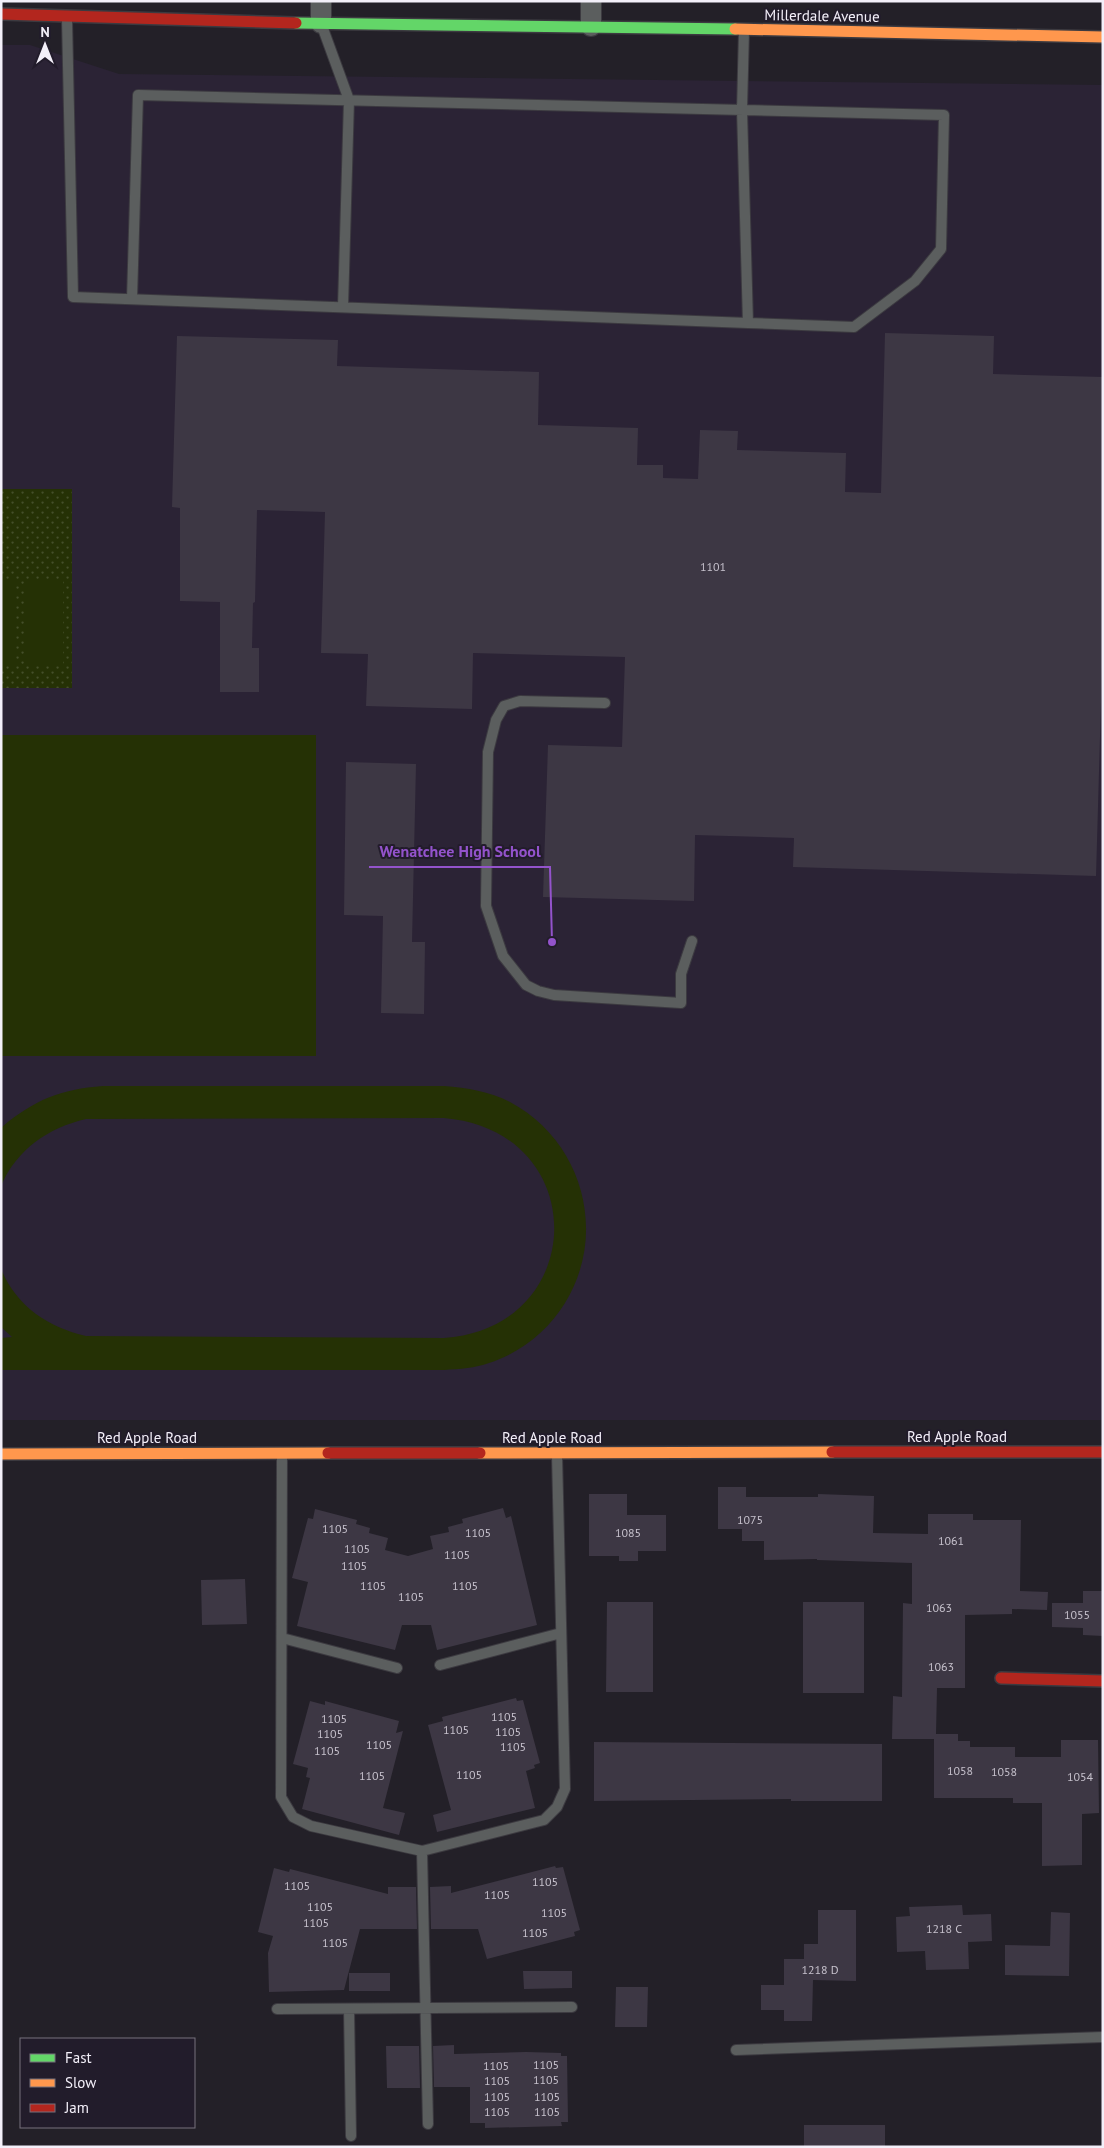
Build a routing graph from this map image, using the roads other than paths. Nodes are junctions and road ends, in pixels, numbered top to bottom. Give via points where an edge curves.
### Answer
1 (321, 1) edge
2 (590, 1) edge
3 (67, 8) edge
4 (1, 14) edge
5 (321, 23) junction
6 (590, 26) junction
7 (744, 29) junction
8 (1103, 37) edge
9 (349, 100) junction
10 (742, 110) junction
11 (132, 299) junction
12 (343, 307) junction
13 (748, 323) junction
14 (605, 703) dead end
15 (692, 941) dead end
16 (1103, 1452) edge
17 (282, 1453) junction
18 (556, 1453) junction
19 (1, 1454) edge
20 (561, 1633) junction
21 (282, 1638) junction
22 (440, 1665) dead end
23 (397, 1668) dead end
24 (1001, 1678) dead end
25 (1103, 1681) edge
26 (422, 1851) junction
27 (425, 2007) junction
28 (572, 2007) dead end
29 (348, 2008) junction
30 (278, 2009) dead end
31 (1103, 2037) edge
32 (736, 2050) dead end
33 (428, 2124) dead end
34 (351, 2136) dead end

1 - 5 street
2 - 6 street
3 - 4 street, Millerdale Avenue
3 - 5 street, Millerdale Avenue via 224,22
3 - 11 lane via 73,296
5 - 6 street, Millerdale Avenue
5 - 9 lane
6 - 7 street, Millerdale Avenue
7 - 8 street, Millerdale Avenue
7 - 10 lane
9 - 10 lane
9 - 11 lane via 138,94
9 - 12 lane
10 - 13 lane
10 - 13 lane via 944,115 941,249 916,281 854,327
11 - 12 lane
12 - 13 lane
14 - 15 lane via 520,701 504,706 496,720 488,752 486,906 503,956 526,985 538,991 680,1003 680,974
16 - 18 street, Red Apple Road
17 - 18 street, Red Apple Road
17 - 19 street, Red Apple Road
17 - 21 lane
18 - 20 lane
20 - 22 lane
20 - 26 lane via 565,1789 557,1807 544,1820
21 - 23 lane
21 - 26 lane via 281,1797 294,1816 310,1826
24 - 25 street
26 - 27 lane
27 - 28 lane
27 - 29 lane
27 - 33 lane
29 - 30 lane
29 - 34 lane
31 - 32 lane

